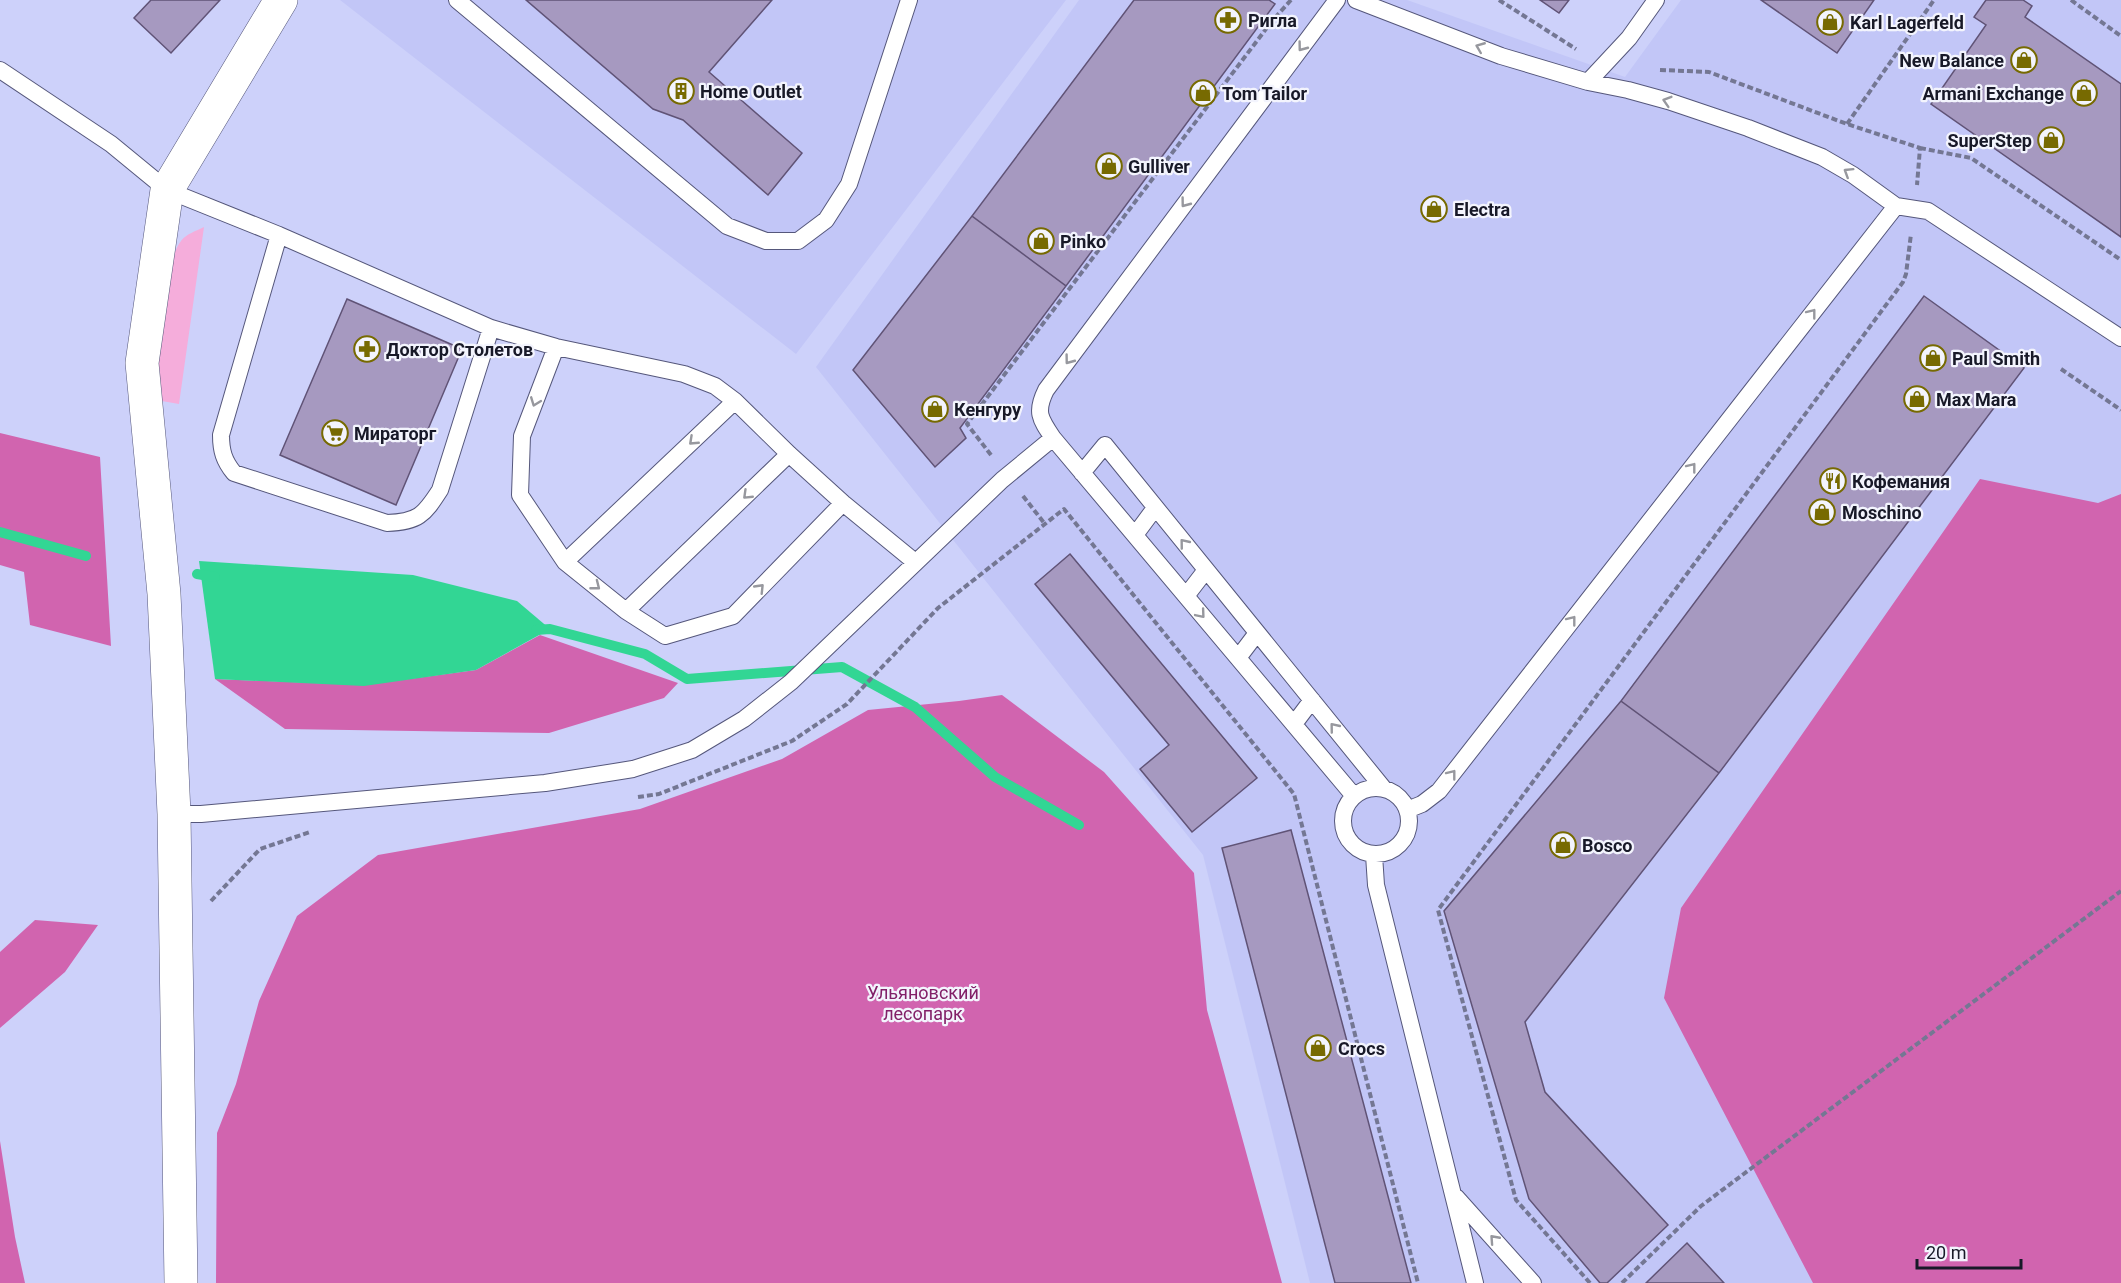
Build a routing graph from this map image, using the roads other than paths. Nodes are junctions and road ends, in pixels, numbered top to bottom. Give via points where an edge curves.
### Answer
1 (281, 0) edge
2 (457, 0) edge
3 (909, 0) edge
4 (1337, 0) edge
5 (1356, 0) edge
6 (1656, 0) edge
7 (0, 70) edge
8 (1588, 82) junction
9 (167, 190) junction
10 (1896, 206) junction
11 (279, 235) junction
12 (491, 328) junction
13 (2121, 338) edge
14 (556, 347) junction
15 (735, 401) junction
16 (1053, 438) junction
17 (789, 454) junction
18 (1082, 472) junction
19 (843, 503) junction
20 (1155, 508) junction
21 (1135, 535) junction
22 (565, 562) junction
23 (915, 562) junction
24 (1206, 570) junction
25 (1186, 596) junction
26 (626, 611) junction
27 (1257, 633) junction
28 (1238, 658) junction
29 (1312, 700) junction
30 (1294, 724) junction
31 (1361, 760) junction
32 (1342, 782) junction
33 (1384, 789) junction
34 (1354, 796) junction
35 (1407, 810) junction
36 (174, 814) junction
37 (1374, 855) junction
38 (1454, 1194) junction
39 (181, 1283) edge
40 (1475, 1283) edge
41 (1533, 1283) edge

1 - 9 street
2 - 3 lane via 727,226 766,241 798,241 826,220 849,184
4 -> 16 lane via 1046,390 1039,413
8 -> 5 lane via 1501,56
6 - 8 lane via 1629,38
7 - 9 lane via 111,144
10 -> 8 lane via 1822,157 1668,101
9 - 11 lane
9 - 36 street via 142,363 164,594
10 - 13 lane via 1928,211
35 -> 10 lane via 1439,791
11 - 12 lane
11 - 12 lane via 221,435 222,452 234,473 387,523 417,518 440,490
12 - 14 lane
14 - 15 lane via 684,374 715,386
14 -> 22 lane via 522,436 520,495
15 - 17 lane
15 -> 22 lane
16 - 18 lane
16 - 23 lane
17 - 19 lane
17 -> 26 lane
18 - 20 lane via 1105,445
18 - 21 lane
19 - 23 lane
26 -> 19 lane via 665,636 733,616
20 - 21 lane
24 -> 20 lane
21 - 25 lane
22 -> 26 lane
23 - 36 lane via 791,682 744,719 692,750 633,769 545,783
24 - 25 lane
24 - 27 lane
25 -> 28 lane
27 - 28 lane
27 - 29 lane
28 - 30 lane
29 - 30 lane
31 -> 29 lane
30 - 32 lane
31 - 32 lane
31 - 33 lane
32 - 34 lane
33 - 34 lane via 1363,790
33 - 35 lane via 1394,793
34 - 37 lane via 1343,816 1344,832 1361,852
35 - 37 lane via 1406,836 1398,846
36 - 39 street
37 - 38 lane via 1376,885
38 - 40 lane
41 -> 38 lane

